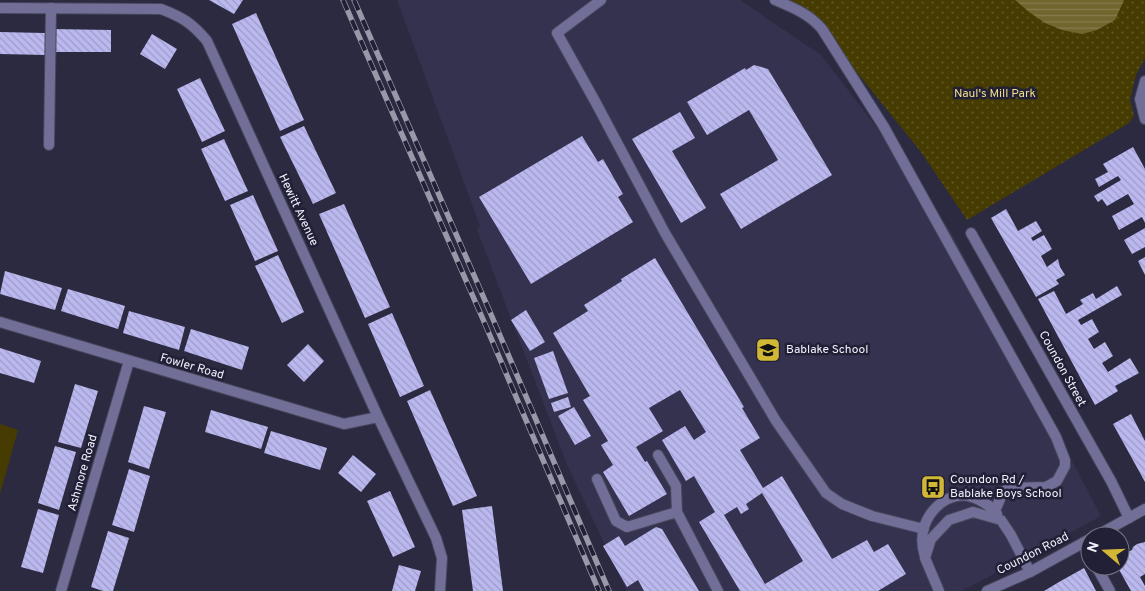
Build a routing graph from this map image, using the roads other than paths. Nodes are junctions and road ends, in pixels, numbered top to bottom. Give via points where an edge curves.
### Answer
1 (601, 0) edge
2 (775, 0) edge
3 (44, 6) edge
4 (0, 8) edge
5 (1145, 80) edge
6 (1145, 119) edge
7 (49, 145) dead end
8 (971, 233) dead end
9 (0, 322) edge
10 (129, 361) junction
11 (378, 417) junction
12 (658, 455) dead end
13 (597, 480) dead end
14 (1145, 509) edge
15 (995, 511) junction
16 (677, 512) junction
17 (1129, 518) junction
18 (1001, 520) junction
19 (1114, 526) edge
20 (924, 530) junction
21 (1080, 544) edge
22 (925, 558) junction
23 (1030, 572) junction
24 (1102, 576) edge
25 (61, 591) edge
26 (440, 591) edge
27 (718, 591) edge
28 (939, 591) edge
29 (987, 591) edge
30 (1110, 591) edge

1 - 20 street via 556,33 665,233 776,421 826,493 842,504 872,516
2 - 15 street via 799,10 822,29 884,127 1056,437 1065,460 1057,481 1046,487 1008,488
3 - 4 street, Hewitt Avenue
3 - 7 street
3 - 11 street, Hewitt Avenue via 161,9 180,16 207,40
5 - 6 street via 1140,99
8 - 17 street, Coundon Street
9 - 10 street, Fowler Road
10 - 11 street, Fowler Road via 344,424
10 - 25 street, Ashmore Road
11 - 26 street, Hewitt Avenue via 436,538 442,558
12 - 16 street via 676,486
13 - 16 street via 616,520 627,528
14 - 17 street
15 - 18 street
15 - 20 street via 974,497 954,495 936,506
16 - 27 street
17 - 19 street
18 - 22 street via 974,512 949,520 931,540
18 - 23 street
20 - 22 street via 922,546
21 - 23 street, Coundon Road
22 - 28 street
23 - 29 street, Coundon Road
24 - 30 street

